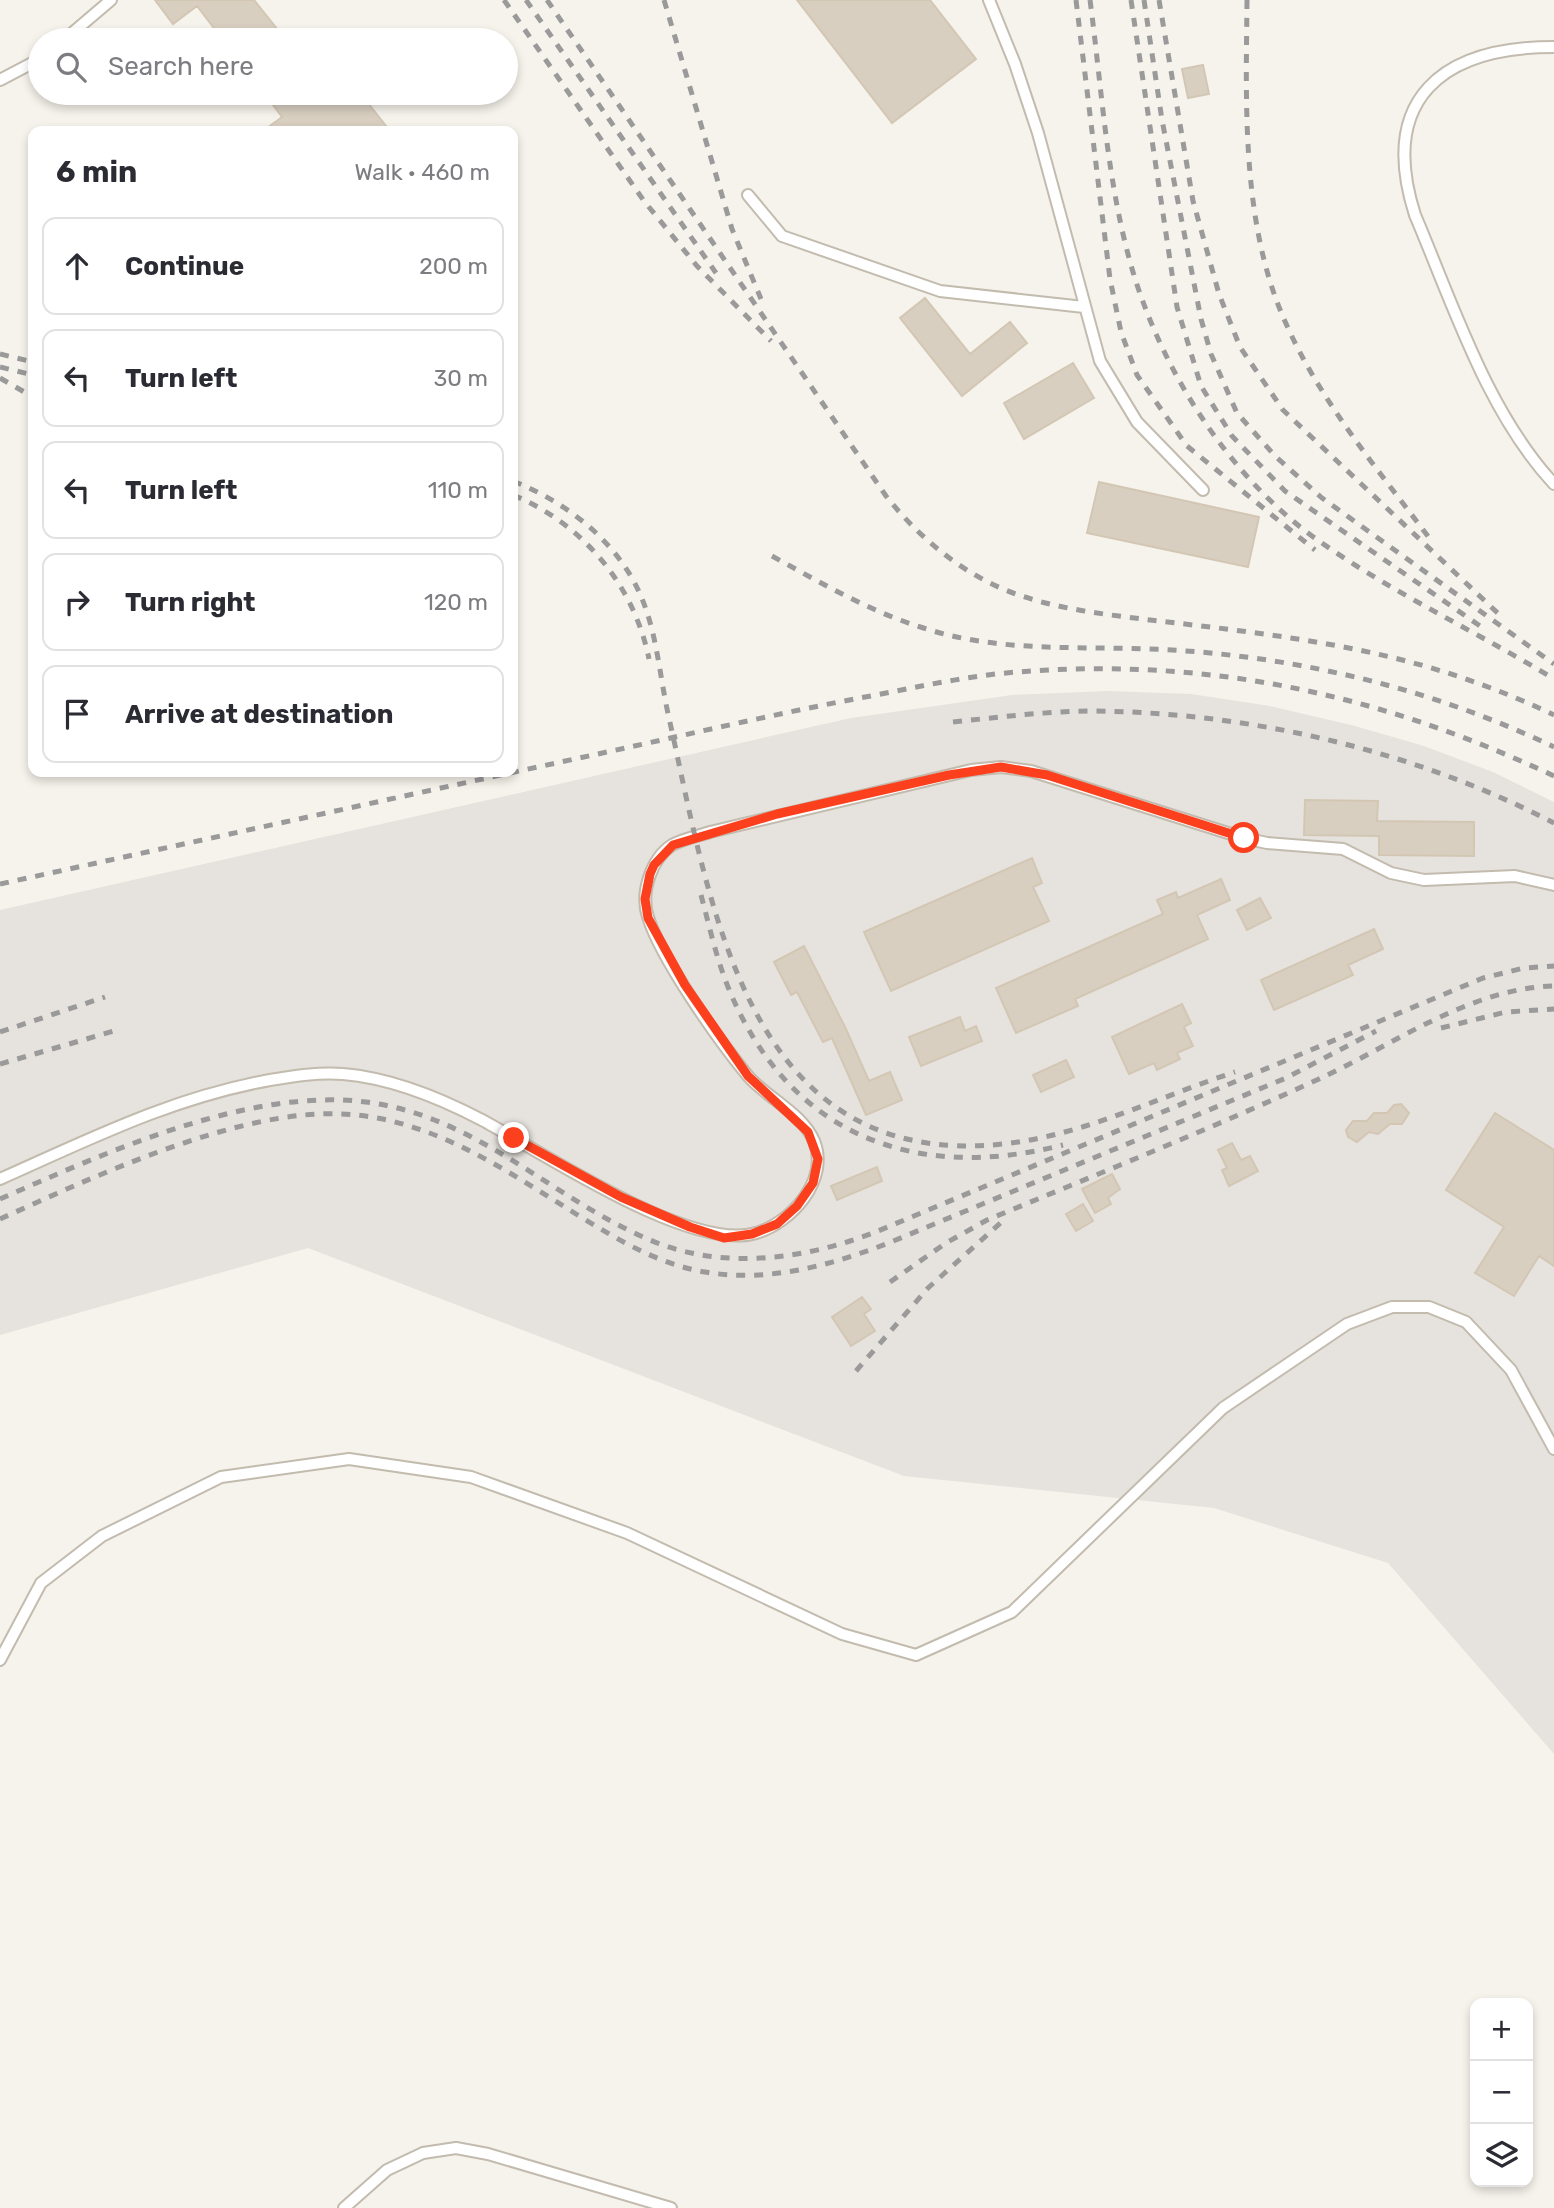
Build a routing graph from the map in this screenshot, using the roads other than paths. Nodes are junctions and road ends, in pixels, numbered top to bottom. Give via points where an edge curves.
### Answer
1 (111, 0) edge
2 (989, 0) edge
3 (78, 28) edge
4 (1554, 47) edge
5 (28, 65) edge
6 (0, 80) edge
7 (748, 194) dead end
8 (1084, 307) junction
9 (1554, 484) edge
10 (1203, 490) dead end
11 (1554, 884) edge
12 (0, 1179) edge
13 (1554, 1449) edge
14 (0, 1660) edge
15 (344, 2208) edge
16 (671, 2208) edge

1 - 3 lane
2 - 8 lane via 1038,133
4 - 9 lane via 1485,54 1436,80 1424,91 1409,119 1403,166 1415,215 1493,396 1522,446
5 - 6 lane
7 - 8 lane via 782,236 940,291
8 - 10 lane via 1100,361 1116,392 1160,448
11 - 12 lane via 1515,876 1445,881 1408,877 1343,849 1244,838 1031,771 971,770 710,832 673,845 654,865 645,899 658,939 748,1076 802,1123 815,1143 816,1171 805,1197 765,1230 724,1238 690,1227 571,1171 451,1105 387,1082 341,1074 293,1076 212,1091 145,1115
13 - 14 lane via 1511,1370 1466,1322 1429,1307 1392,1307 1347,1324 1223,1408 1012,1612 916,1656 842,1634 627,1533 484,1482 349,1459 221,1477 102,1536 41,1583
15 - 16 lane via 387,2170 423,2153 456,2148

